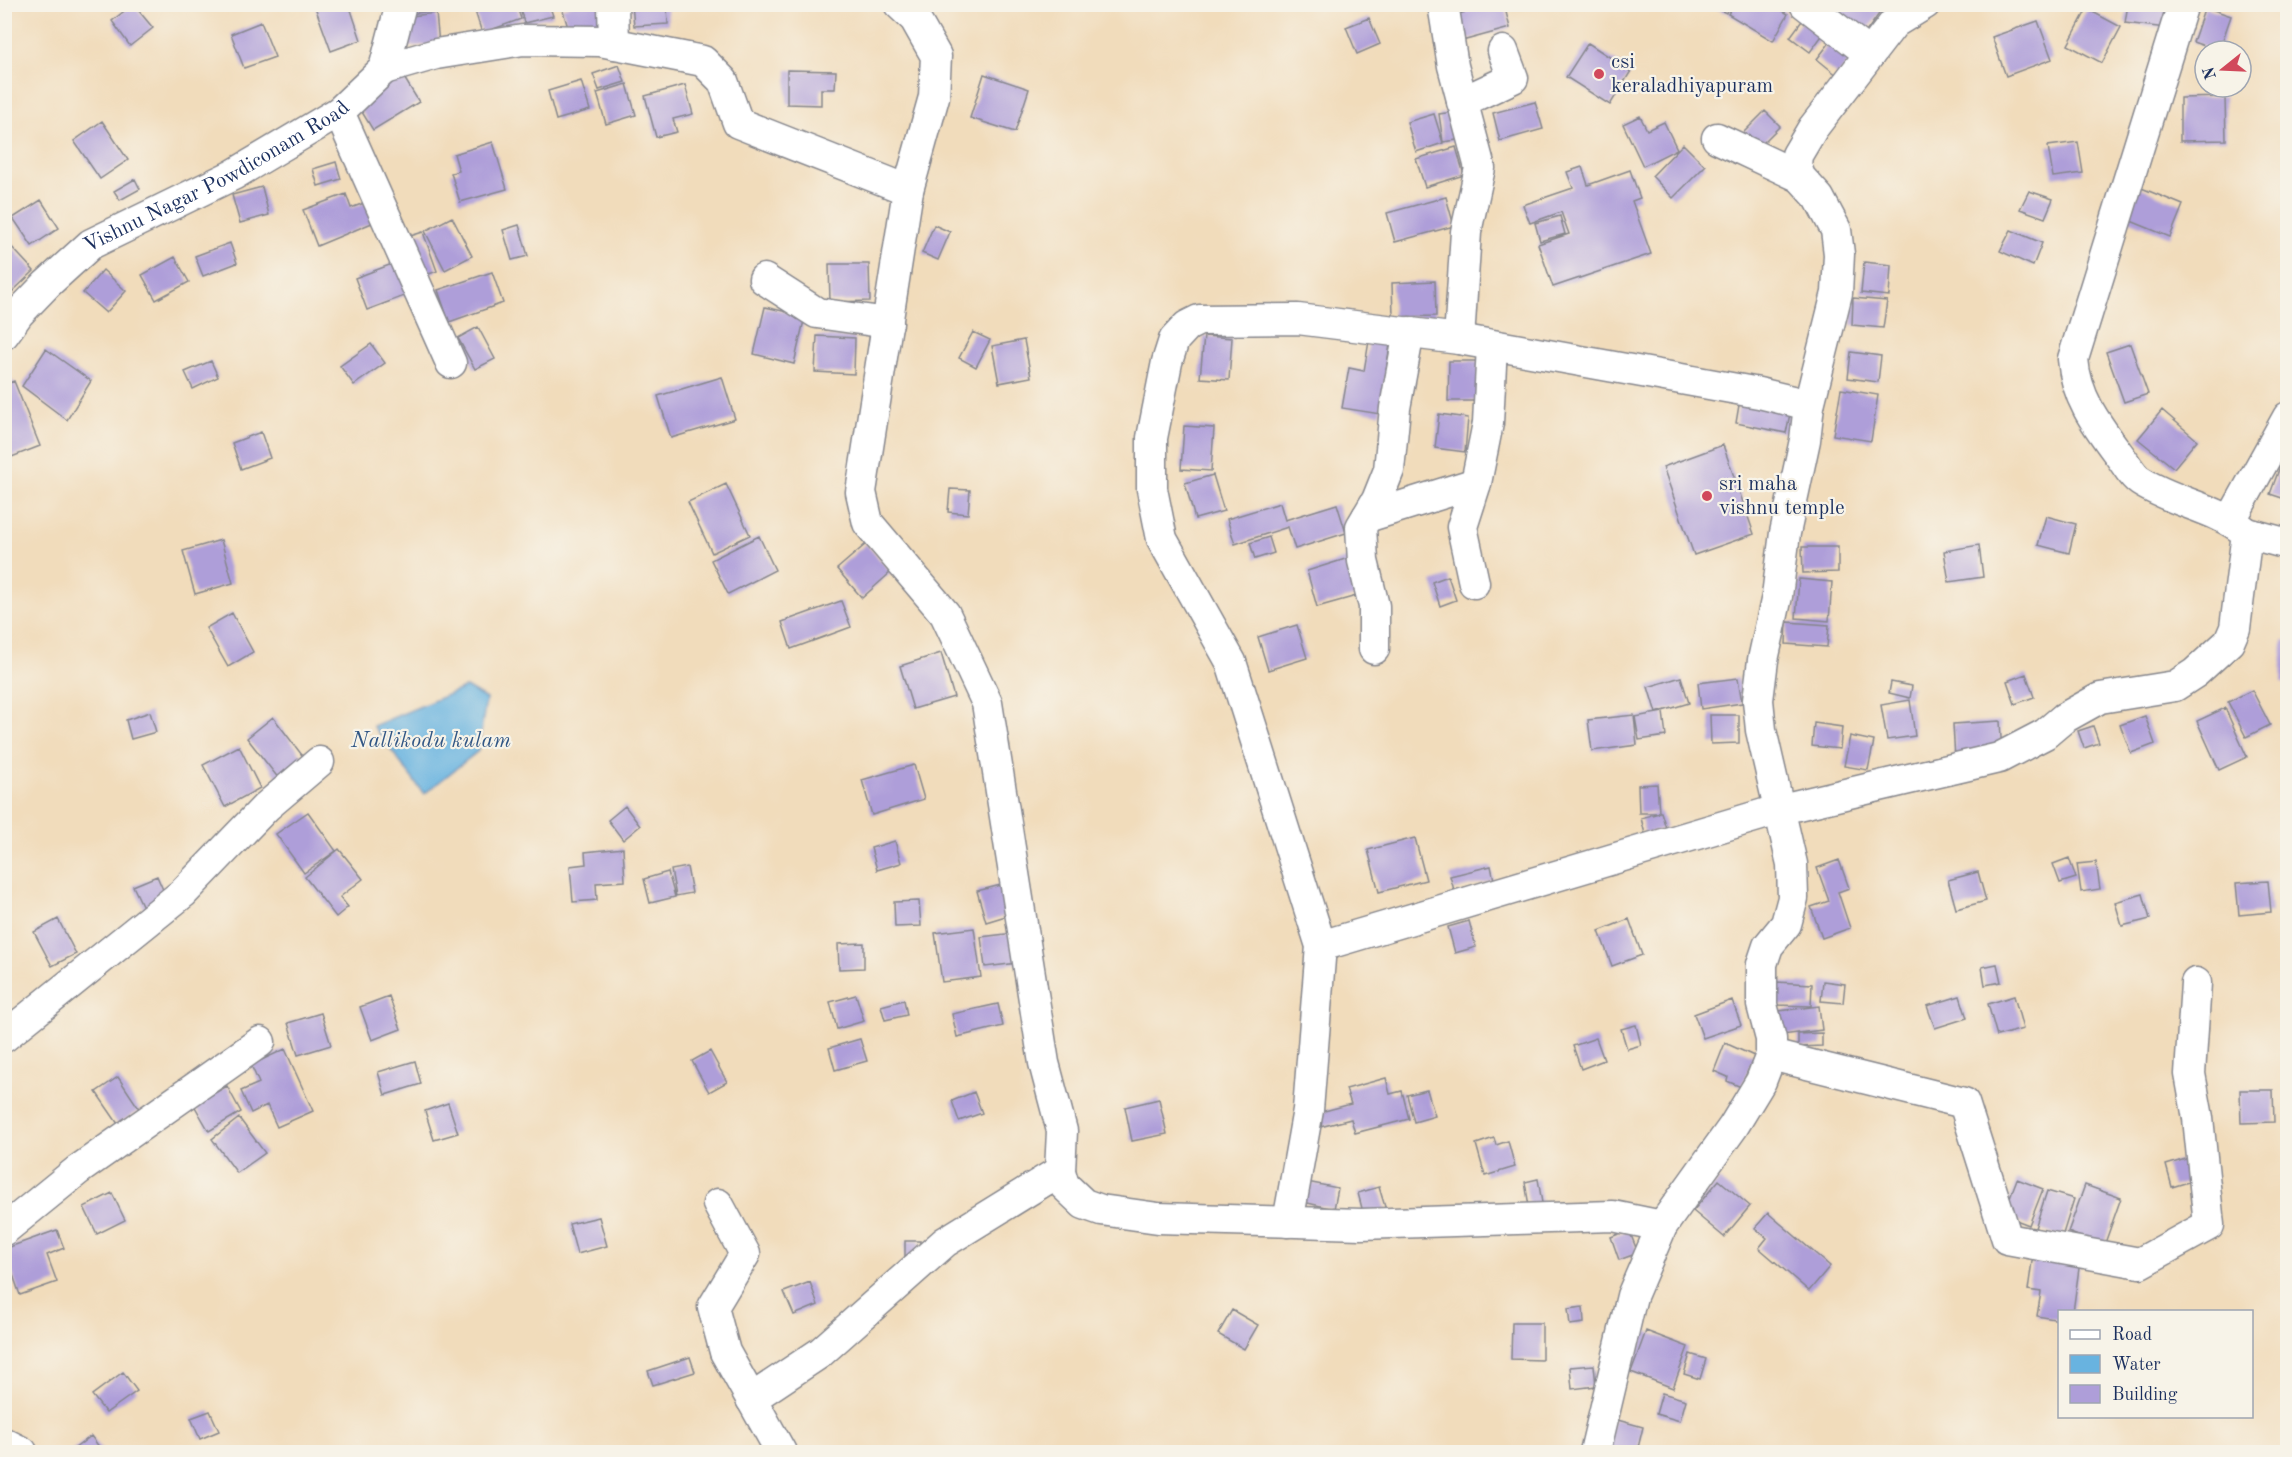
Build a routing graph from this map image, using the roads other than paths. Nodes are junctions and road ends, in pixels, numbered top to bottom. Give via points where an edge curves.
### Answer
1 (401, 4) edge
2 (613, 4) edge
3 (899, 4) edge
4 (1443, 4) edge
5 (1805, 4) edge
6 (1925, 4) edge
7 (2183, 4) edge
8 (614, 44) junction
9 (1503, 51) dead end
10 (1870, 54) junction
11 (384, 69) junction
12 (1462, 102) junction
13 (339, 112) junction
14 (1717, 138) dead end
15 (1800, 177) junction
16 (908, 190) junction
17 (764, 279) dead end
18 (888, 323) junction
19 (1409, 332) junction
20 (4, 334) edge
21 (1459, 339) junction
22 (1491, 345) junction
23 (451, 363) dead end
24 (1809, 405) junction
25 (2288, 417) edge
26 (1476, 483) junction
27 (1367, 517) junction
28 (2239, 526) junction
29 (2288, 544) edge
30 (1474, 583) dead end
31 (1374, 649) dead end
32 (319, 762) dead end
33 (1781, 809) junction
34 (1322, 946) junction
35 (2196, 982) dead end
36 (4, 1037) edge
37 (260, 1042) dead end
38 (1771, 1055) junction
39 (1060, 1171) junction
40 (718, 1204) dead end
41 (1288, 1221) junction
42 (1662, 1226) junction
43 (4, 1230) edge
44 (751, 1399) junction
45 (4, 1443) edge
46 (22, 1452) edge
47 (781, 1452) edge
48 (1595, 1452) edge

1 - 11 street
2 - 8 street
3 - 16 street via 915,19 936,56 934,97
4 - 12 street
5 - 10 street
6 - 10 street via 1894,23
7 - 28 street via 2073,359 2074,380 2095,423 2138,480
8 - 11 street via 523,40 436,54
8 - 16 street via 703,61 723,81 738,123
9 - 12 street via 1513,78
10 - 15 street via 1797,155
11 - 13 street, Vishnu Nagar Powdiconam Road
12 - 21 street via 1480,168 1467,232
13 - 20 street, Vishnu Nagar Powdiconam Road via 233,175 91,244 47,284
13 - 23 street
14 - 15 street
15 - 24 street via 1829,213 1839,254 1837,293
16 - 18 street
17 - 18 street via 817,313
18 - 39 street via 861,492 868,523 945,614 987,703 1044,1063 1062,1131
19 - 21 street
19 - 27 street via 1389,470
19 - 34 street via 1298,319 1199,320 1174,340 1152,438 1152,489 1162,538 1231,662
21 - 22 street
22 - 24 street
22 - 26 street via 1488,423
24 - 33 street via 1758,699 1761,729
25 - 28 street
26 - 27 street
26 - 30 street via 1462,527
27 - 31 street via 1361,527 1363,561 1374,606
28 - 29 street
28 - 33 street via 2235,628 2229,642 2175,686 2100,698 1999,758
32 - 36 street via 266,807 183,892
33 - 34 street
33 - 38 street via 1792,864 1793,898 1786,924 1768,946 1762,964 1762,1005
34 - 41 street via 1308,1110
35 - 38 street via 2190,1074 2209,1225 2140,1263 2007,1239 1964,1103
37 - 43 street via 78,1170
38 - 42 street via 1761,1081 1733,1127
39 - 41 street via 1064,1185 1084,1204 1101,1210 1158,1218
39 - 44 street via 945,1242 820,1353
40 - 44 street via 745,1254 713,1307 725,1352
41 - 42 street via 1361,1224 1613,1216
42 - 48 street via 1632,1296
44 - 47 street
45 - 46 street

